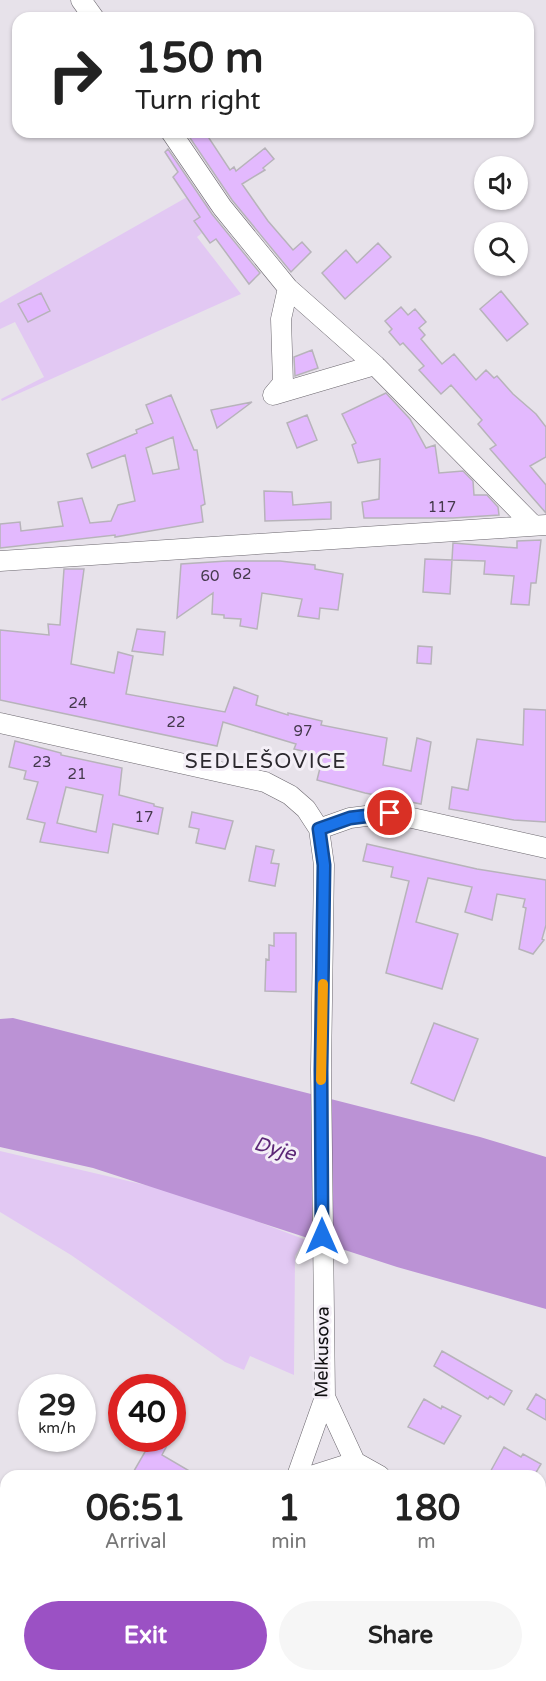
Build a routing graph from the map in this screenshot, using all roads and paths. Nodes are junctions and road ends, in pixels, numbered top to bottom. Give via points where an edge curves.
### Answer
1 (175, 138) edge
2 (288, 288) junction
3 (375, 365) junction
4 (539, 525) edge
5 (0, 561) edge
6 (0, 723) edge
7 (319, 829) junction
8 (546, 848) edge
9 (325, 1397) junction
10 (355, 1462) junction
11 (299, 1470) edge
12 (330, 1470) edge
13 (369, 1470) edge

1 - 2 street via 222,207
2 - 3 street
2 - 3 street via 281,319 283,383 273,395
3 - 4 street
4 - 5 street
6 - 7 street via 265,782 290,795 306,809
7 - 8 street via 350,818 390,813
7 - 9 street, Melkusova via 324,865 321,1070
9 - 10 street
9 - 11 street, Melkusova
10 - 12 street
10 - 13 street

